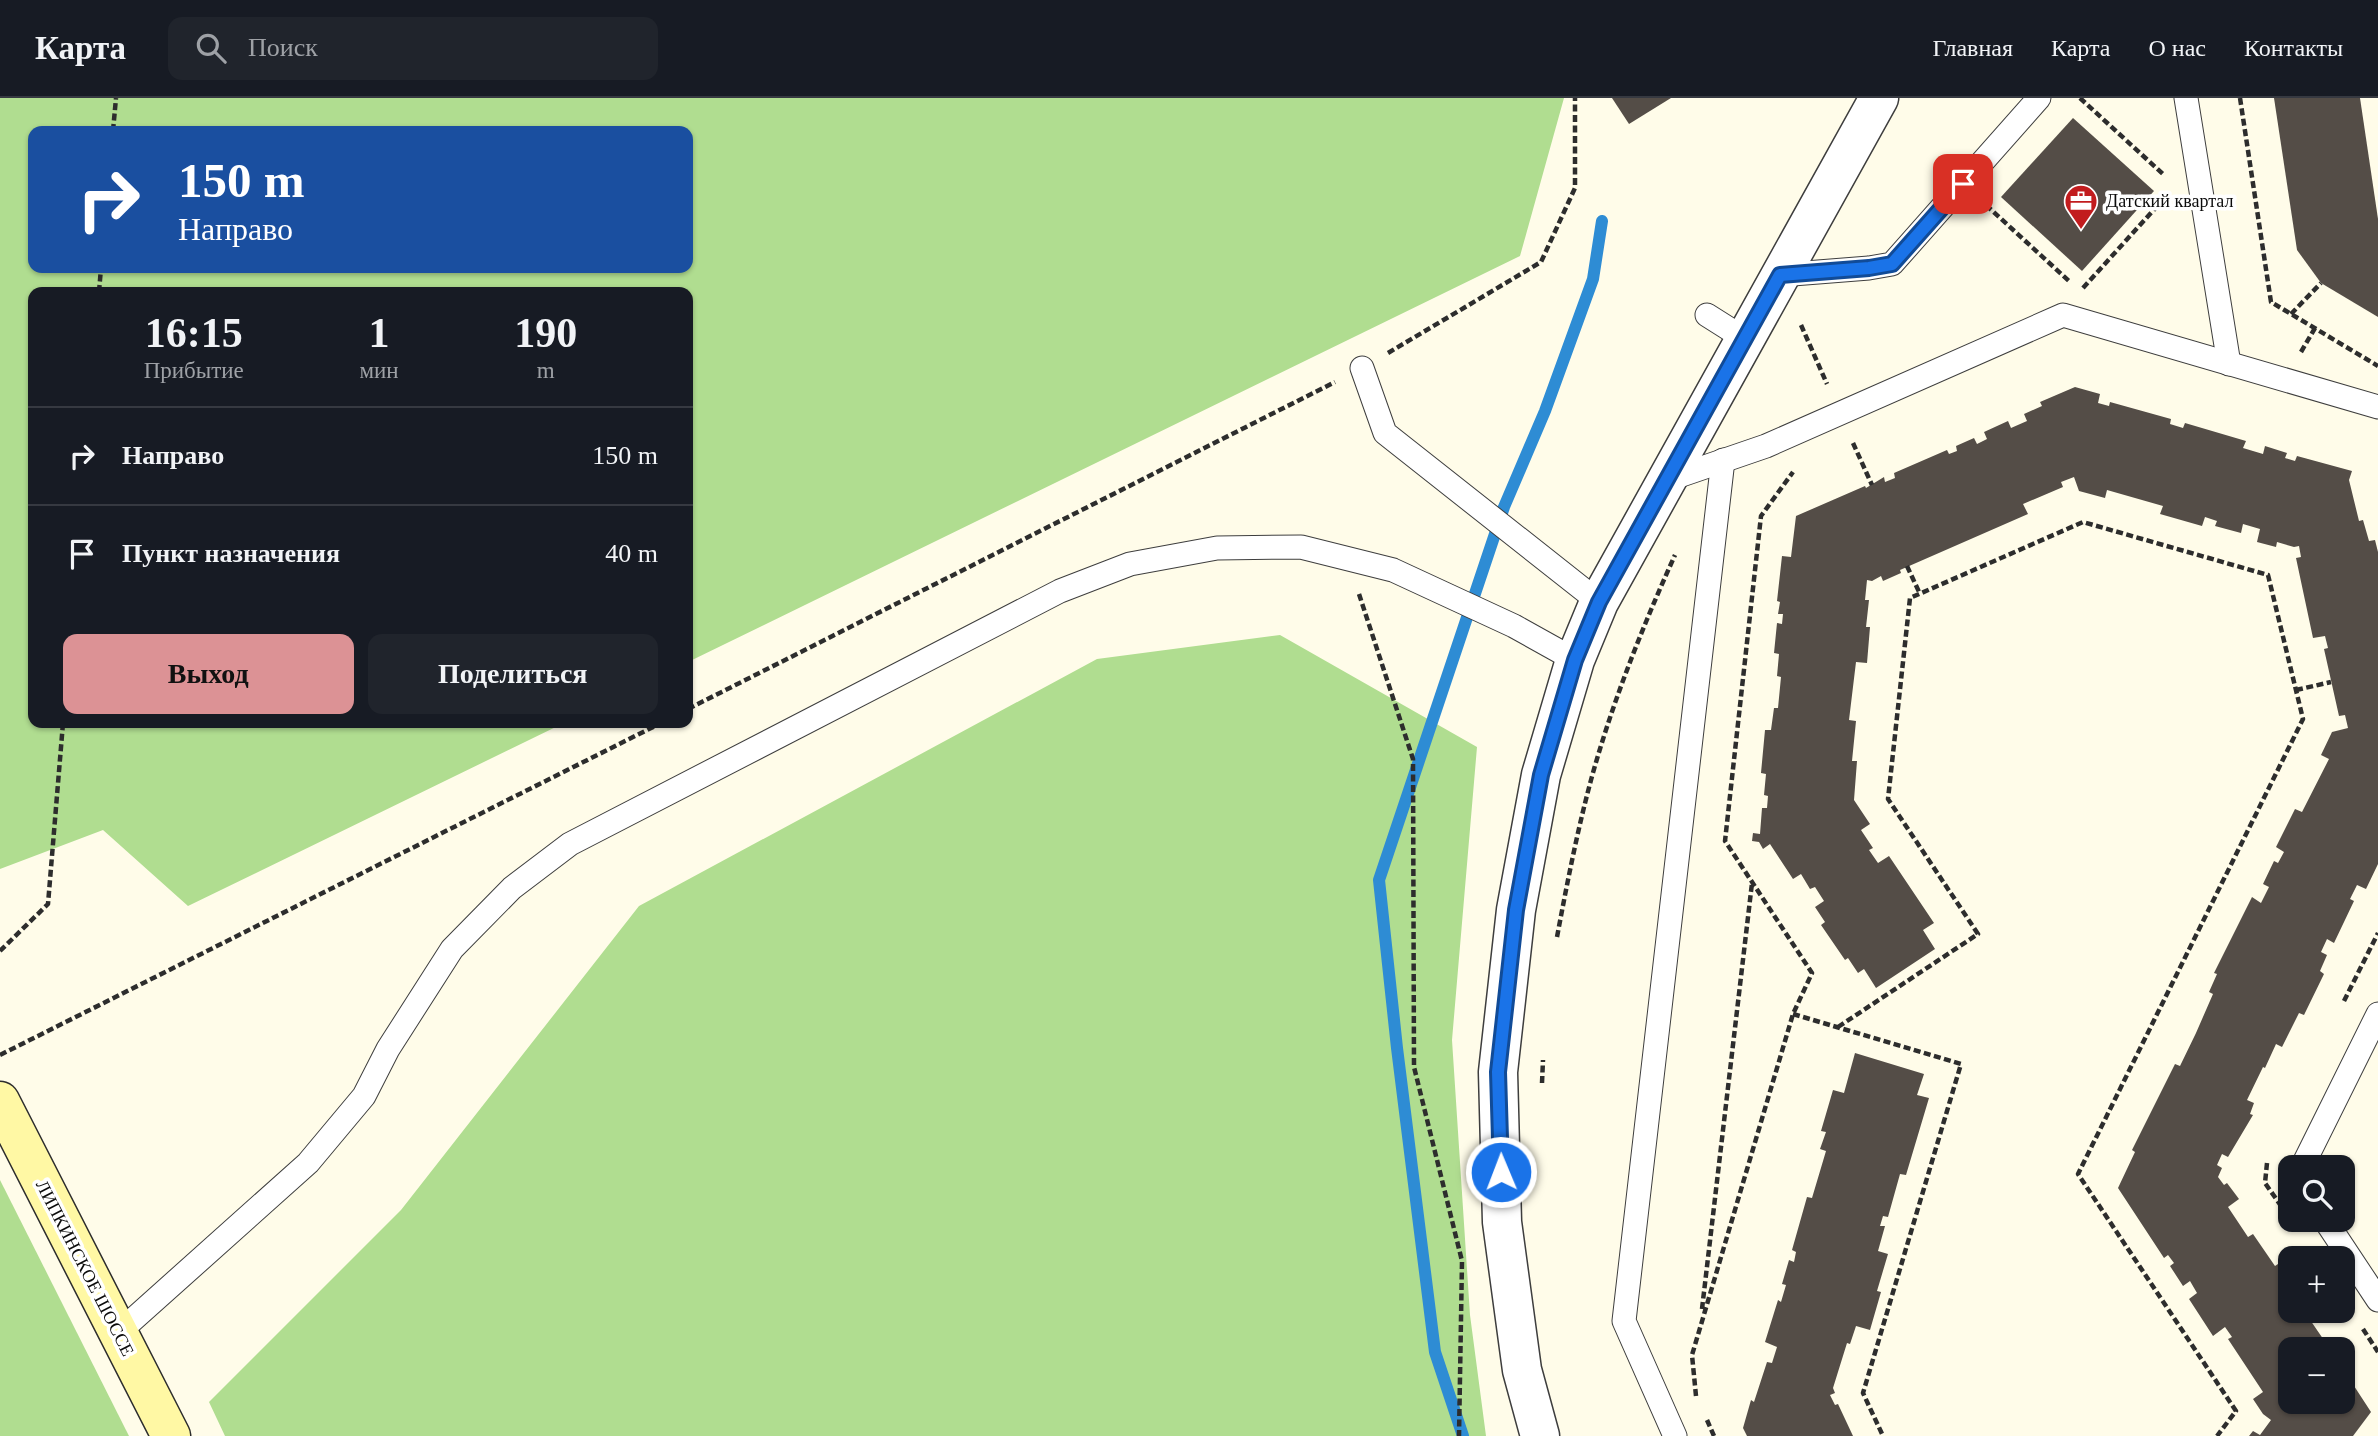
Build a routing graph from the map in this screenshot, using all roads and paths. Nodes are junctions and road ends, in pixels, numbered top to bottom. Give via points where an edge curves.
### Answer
1 (116, 98) edge
2 (1575, 98) edge
3 (1879, 98) edge
4 (2039, 98) edge
5 (2080, 98) edge
6 (2186, 98) edge
7 (2240, 98) edge
8 (113, 126) edge
9 (2166, 177) dead end
10 (1963, 184) junction
11 (2176, 186) dead end
12 (1780, 275) junction
13 (2321, 283) dead end
14 (2291, 314) junction
15 (1707, 315) dead end
16 (1745, 339) junction
17 (2229, 364) junction
18 (2378, 366) edge
19 (1362, 368) junction
20 (2378, 407) edge
21 (1723, 460) junction
22 (1790, 474) dead end
23 (1667, 480) junction
24 (1678, 548) dead end
25 (1347, 558) junction
26 (1907, 566) dead end
27 (1920, 594) junction
28 (1599, 602) junction
29 (1575, 660) junction
30 (2331, 682) dead end
31 (2296, 690) junction
32 (693, 706) edge
33 (63, 728) edge
34 (651, 728) edge
35 (1752, 883) junction
36 (1555, 948) dead end
37 (0, 951) edge
38 (1793, 1014) junction
39 (2378, 1014) edge
40 (1838, 1027) junction
41 (0, 1055) edge
42 (1543, 1059) dead end
43 (1541, 1096) dead end
44 (0, 1101) edge
45 (2308, 1155) edge
46 (2268, 1156) dead end
47 (2265, 1183) dead end
48 (2333, 1232) edge
49 (2378, 1300) edge
50 (1701, 1324) junction
51 (118, 1333) junction
52 (1695, 1393) dead end
53 (171, 1436) edge
54 (1459, 1436) edge
55 (1540, 1436) edge
56 (1675, 1436) edge
57 (1883, 1436) edge
58 (2217, 1436) edge

1 - 8 path
2 - 19 path via 1575,188 1541,262
3 - 12 street
4 - 10 lane
5 - 9 path
6 - 17 lane
7 - 14 path via 2270,302
10 - 11 path via 2080,291
10 - 12 lane via 1892,264
12 - 16 street
13 - 14 path
14 - 18 path
15 - 16 lane
16 - 23 street
17 - 20 lane
17 - 21 lane via 2063,316 1779,441
19 - 28 lane via 1385,433
19 - 32 path
21 - 23 lane
21 - 56 lane via 1624,1321
22 - 35 path via 1761,516 1725,841
23 - 28 street
24 - 36 path via 1617,696 1591,779
25 - 29 lane via 1393,570
25 - 51 lane via 1301,547 1217,548 1129,564 1060,591 570,844 512,888 452,949 363,1096 308,1163
25 - 54 path via 1413,759 1415,1067 1462,1261
26 - 27 path
27 - 31 path via 2084,522 2268,575
27 - 40 path via 1910,598 1888,799 1978,934
28 - 29 street
29 - 55 street via 1541,775 1516,910 1498,1072 1502,1222 1522,1370
30 - 31 path
31 - 58 path via 2303,719 2078,1174 2236,1411
33 - 37 path via 48,904
34 - 41 path
35 - 38 path via 1812,973
35 - 50 path
38 - 40 path
38 - 50 path
39 - 45 lane
40 - 57 path via 1961,1064 1863,1394
42 - 43 path
44 - 51 street, ЛИПКИНСКОЕ ШОССЕ
46 - 47 path
48 - 49 lane
50 - 52 path via 1692,1355
51 - 53 street, ЛИПКИНСКОЕ ШОССЕ

